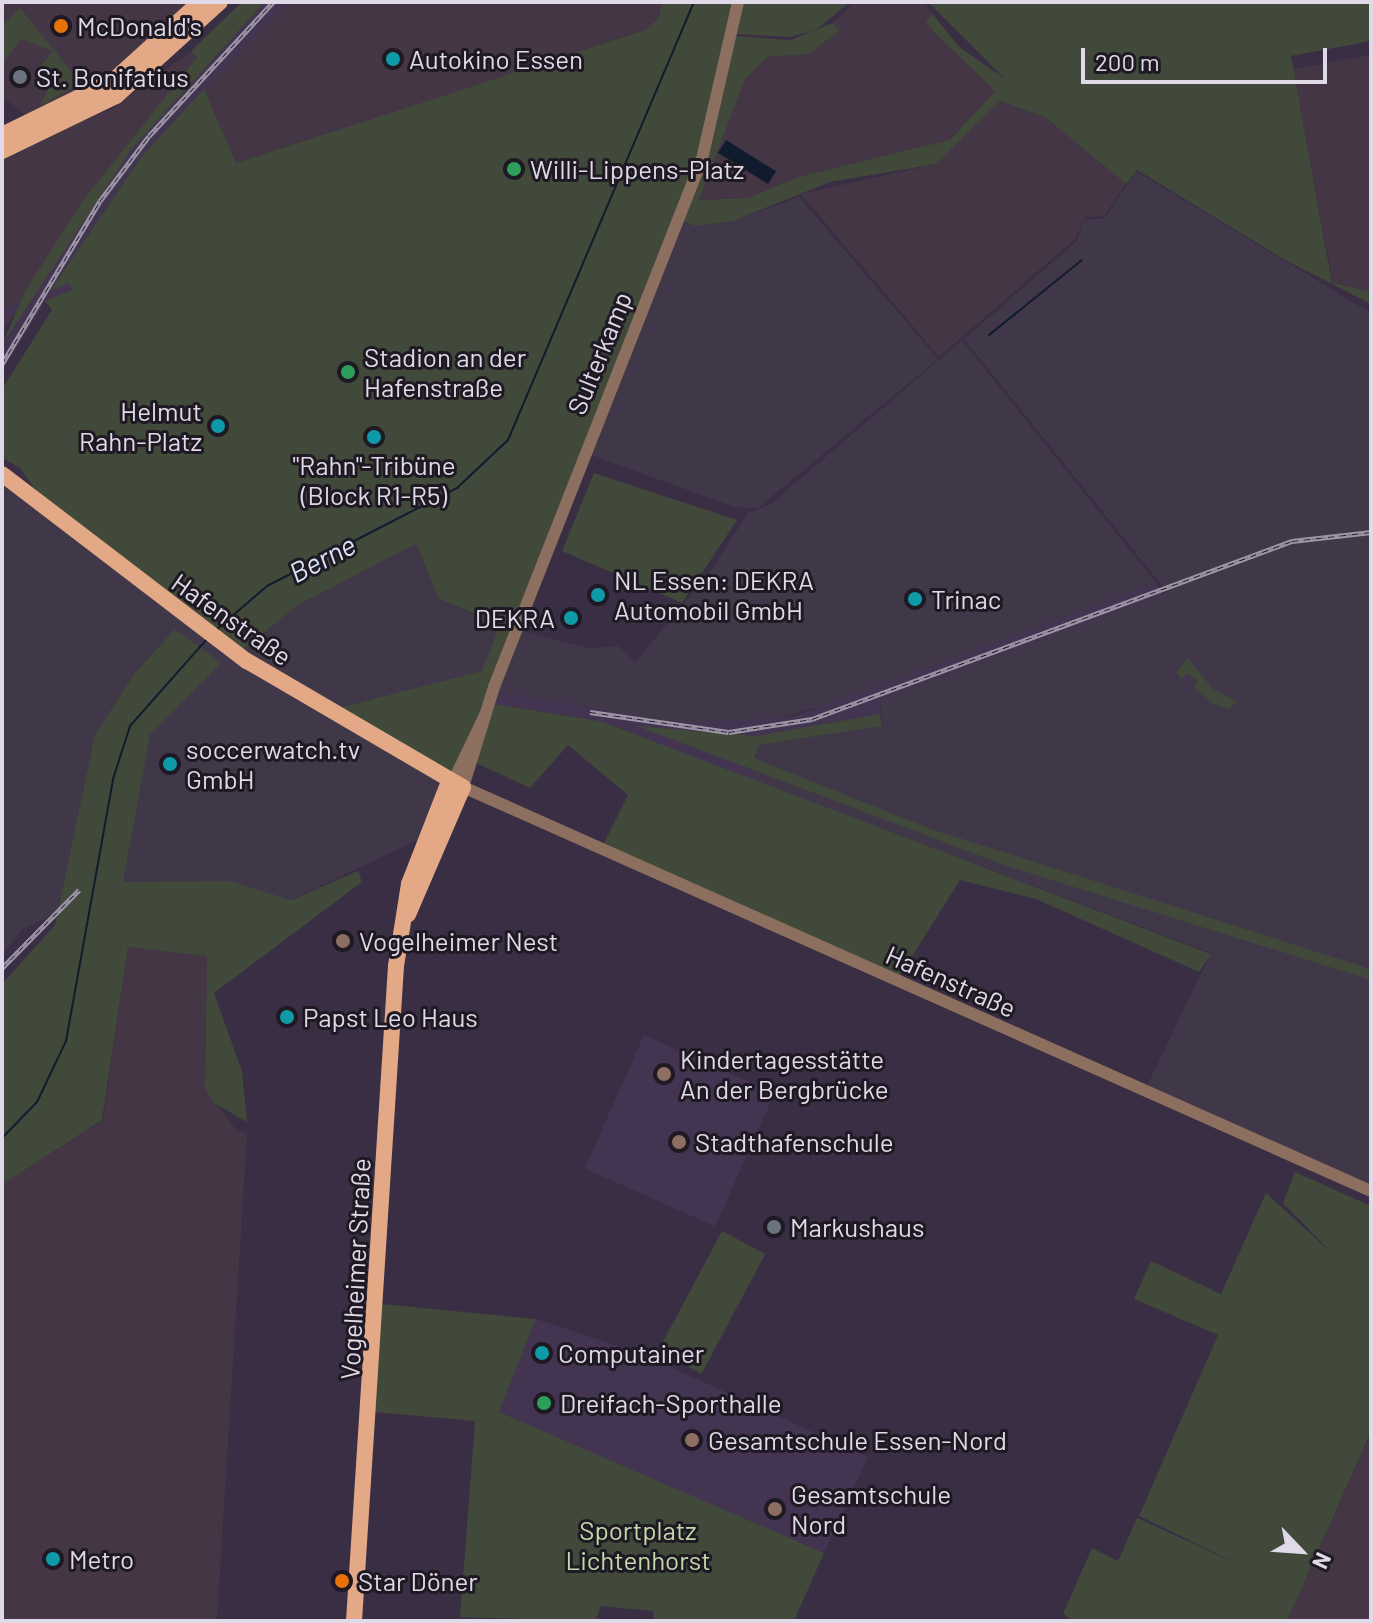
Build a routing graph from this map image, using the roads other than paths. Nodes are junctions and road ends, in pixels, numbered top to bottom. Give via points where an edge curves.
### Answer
1 (200, 2) edge
2 (220, 2) edge
3 (737, 5) edge
4 (2, 135) edge
5 (22, 135) junction
6 (2, 151) edge
7 (2, 474) edge
8 (458, 788) junction
9 (1371, 1191) edge
10 (354, 1621) edge

1 - 5 main road via 114,80
2 - 5 main road via 116,96
3 - 8 street, Sulterkamp via 702,159
4 - 5 main road
5 - 6 main road
7 - 8 main road, Hafenstraße via 211,635
8 - 9 street, Hafenstraße
8 - 10 main road, Vogelheimer Straße via 409,884

